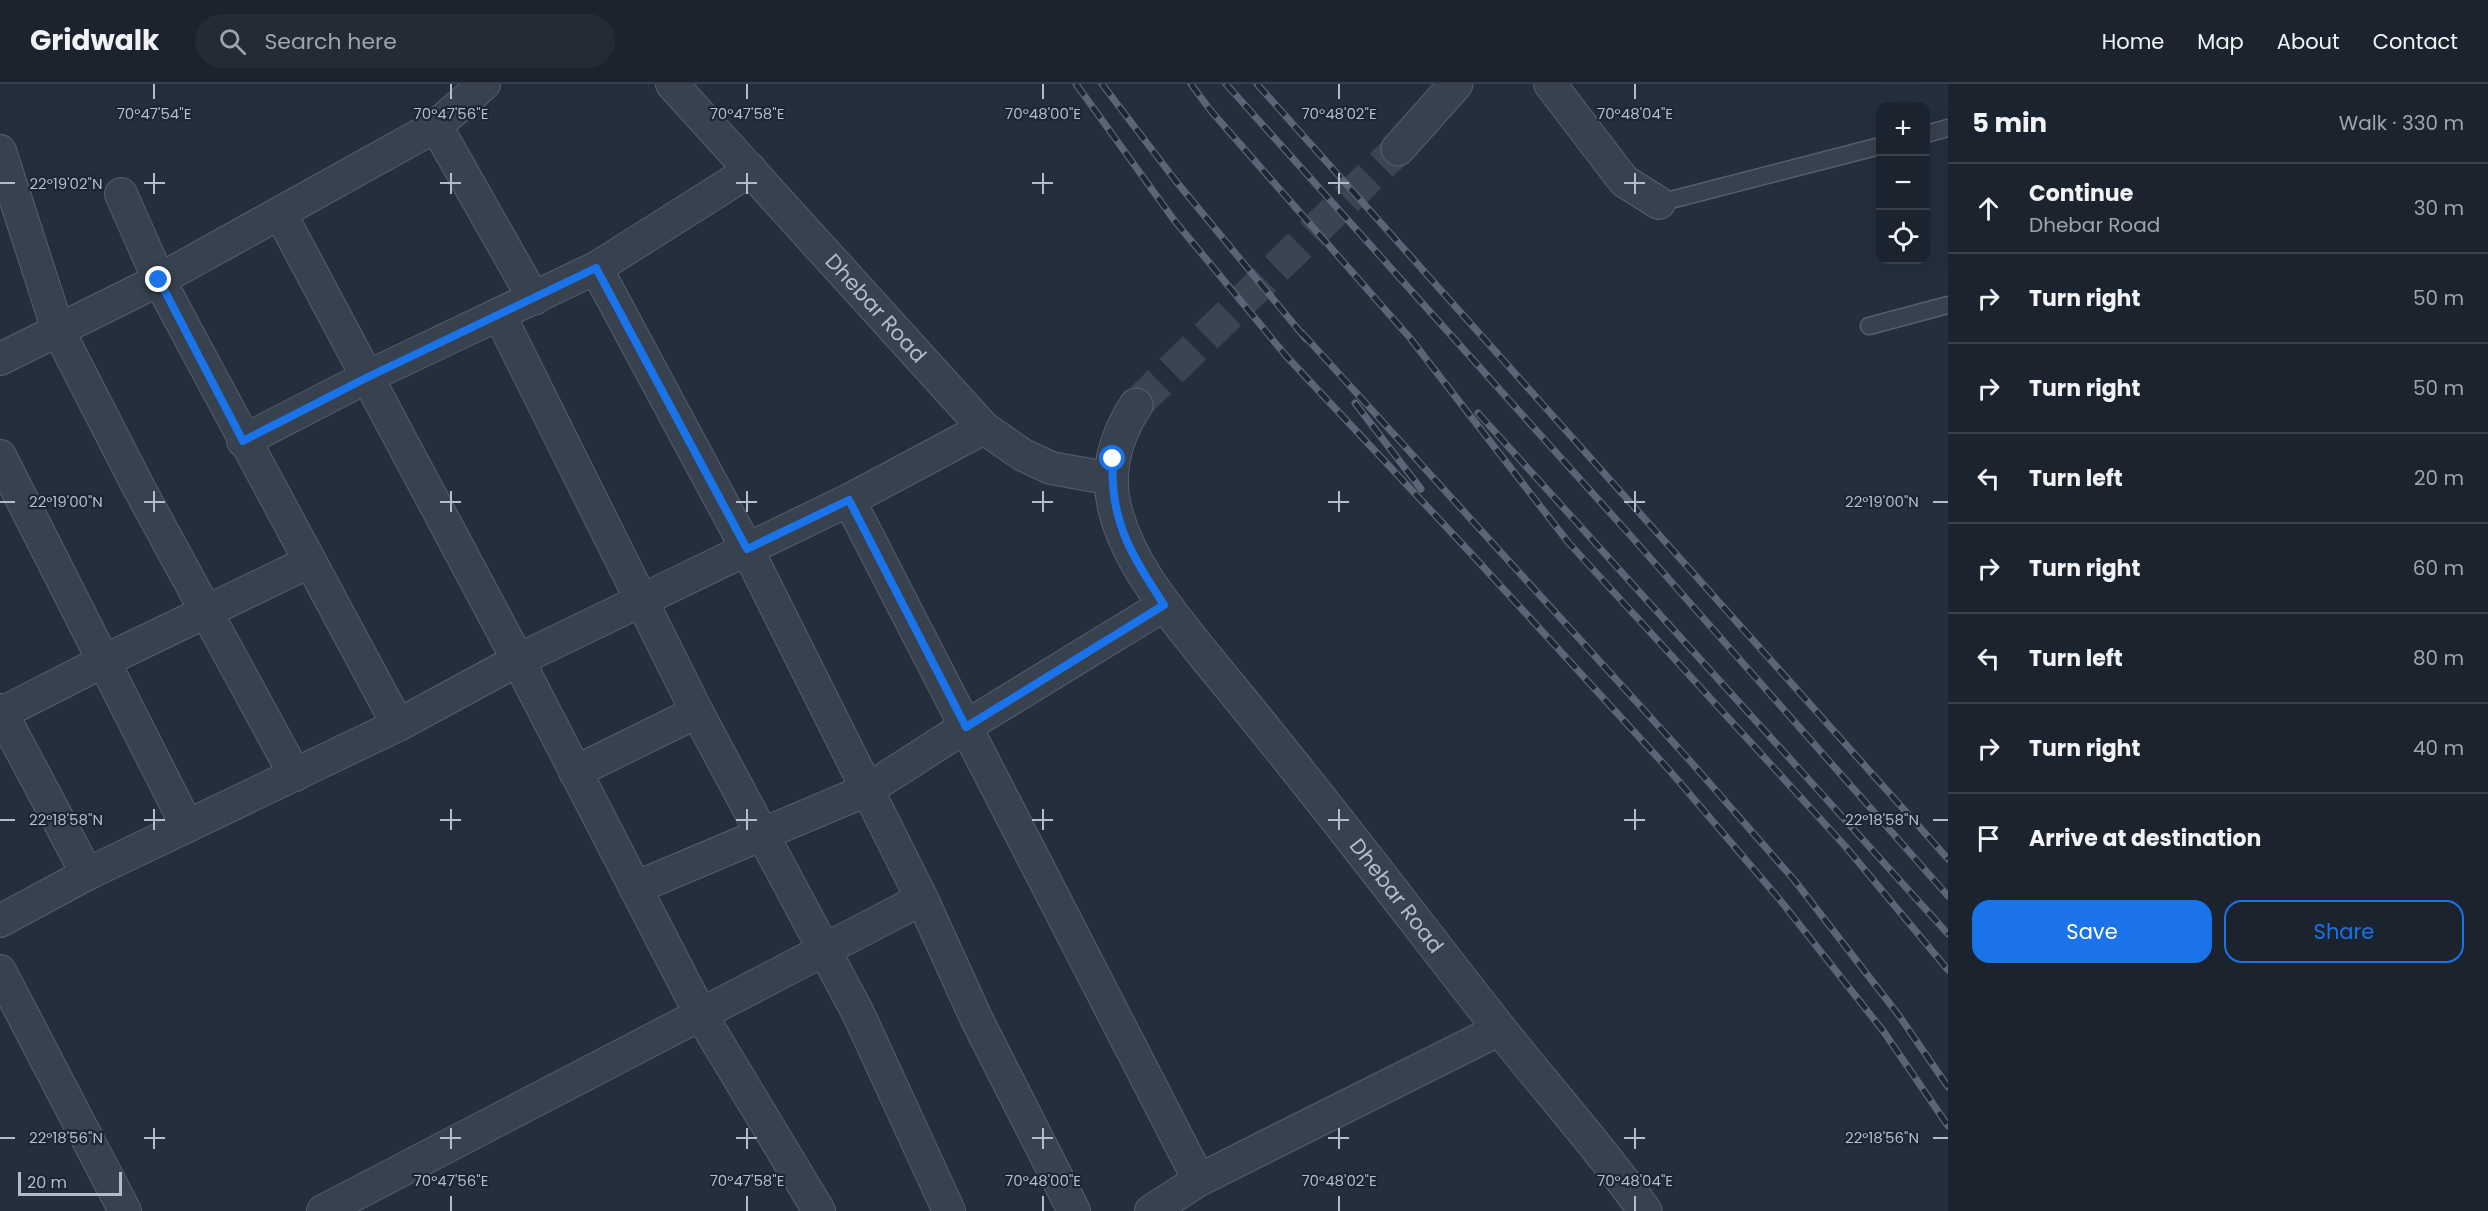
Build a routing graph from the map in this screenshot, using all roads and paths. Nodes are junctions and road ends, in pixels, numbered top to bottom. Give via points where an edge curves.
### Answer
1 (484, 84) edge
2 (672, 84) edge
3 (1456, 84) edge
4 (1550, 84) edge
5 (436, 126) junction
6 (1948, 128) edge
7 (1930, 133) edge
8 (1876, 147) edge
9 (1398, 149) tunnel mouth
10 (1, 154) edge
11 (751, 170) junction
12 (121, 194) dead end
13 (1659, 203) joint
14 (280, 213) junction
15 (596, 268) junction
16 (159, 280) junction
17 (534, 299) junction
18 (1948, 305) edge
19 (499, 314) junction
20 (1869, 326) dead end
21 (58, 330) junction
22 (0, 359) edge
23 (368, 377) junction
24 (1136, 405) tunnel mouth
25 (984, 428) junction
26 (243, 441) junction
27 (0, 456) edge
28 (1112, 479) junction
29 (849, 500) junction
30 (747, 549) junction
31 (309, 562) junction
32 (641, 602) junction
33 (1164, 605) junction
34 (206, 613) junction
35 (518, 660) junction
36 (104, 661) junction
37 (0, 712) edge
38 (697, 712) junction
39 (398, 725) junction
40 (966, 727) junction
41 (575, 772) junction
42 (295, 775) junction
43 (867, 790) junction
44 (187, 826) junction
45 (764, 835) junction
46 (87, 874) junction
47 (635, 888) junction
48 (922, 899) junction
49 (0, 921) edge
50 (824, 950) junction
51 (0, 971) edge
52 (701, 1015) junction
53 (1500, 1029) junction
54 (1199, 1180) junction
55 (125, 1211) edge
56 (323, 1211) edge
57 (819, 1211) edge
58 (949, 1211) edge
59 (1074, 1211) edge
60 (1151, 1211) edge
61 (1645, 1211) edge

1 - 5 street
2 - 11 street, Dhebar Road
3 - 9 street
4 - 13 street via 1624,181
5 - 14 street
5 - 17 street
6 - 7 lane
8 - 13 lane
10 - 21 street
11 - 15 street
11 - 25 street, Dhebar Road
12 - 16 street
14 - 16 street
14 - 23 street
15 - 17 street
15 - 30 street
16 - 21 street
16 - 26 street
17 - 19 street
18 - 20 lane
19 - 23 street
19 - 32 street
21 - 22 street
21 - 34 street
23 - 26 street
23 - 35 street
24 - 28 street, Dhebar Road via 1116,443
25 - 28 street, Dhebar Road via 1023,455 1051,468
25 - 29 street
26 - 31 street
27 - 36 street
28 - 33 street, Dhebar Road via 1114,507 1129,546
29 - 30 street
29 - 40 street
30 - 32 street
30 - 43 street
31 - 34 street
31 - 39 street
32 - 35 street
32 - 38 street
33 - 40 street
33 - 53 street, Dhebar Road
34 - 36 street
34 - 42 street
35 - 39 street
35 - 41 street
36 - 37 street
36 - 44 street
37 - 46 street
38 - 41 street
38 - 45 street
39 - 42 street
40 - 43 street
40 - 54 street
41 - 47 street
42 - 44 street
43 - 45 street
43 - 48 street
44 - 46 street
45 - 47 street
45 - 50 street
46 - 49 street
47 - 52 street
48 - 50 street
48 - 59 street via 977,1020
50 - 52 street
50 - 58 street via 858,1013
51 - 55 street
52 - 56 street
52 - 57 street
53 - 54 street
53 - 61 street, Dhebar Road
54 - 60 street

